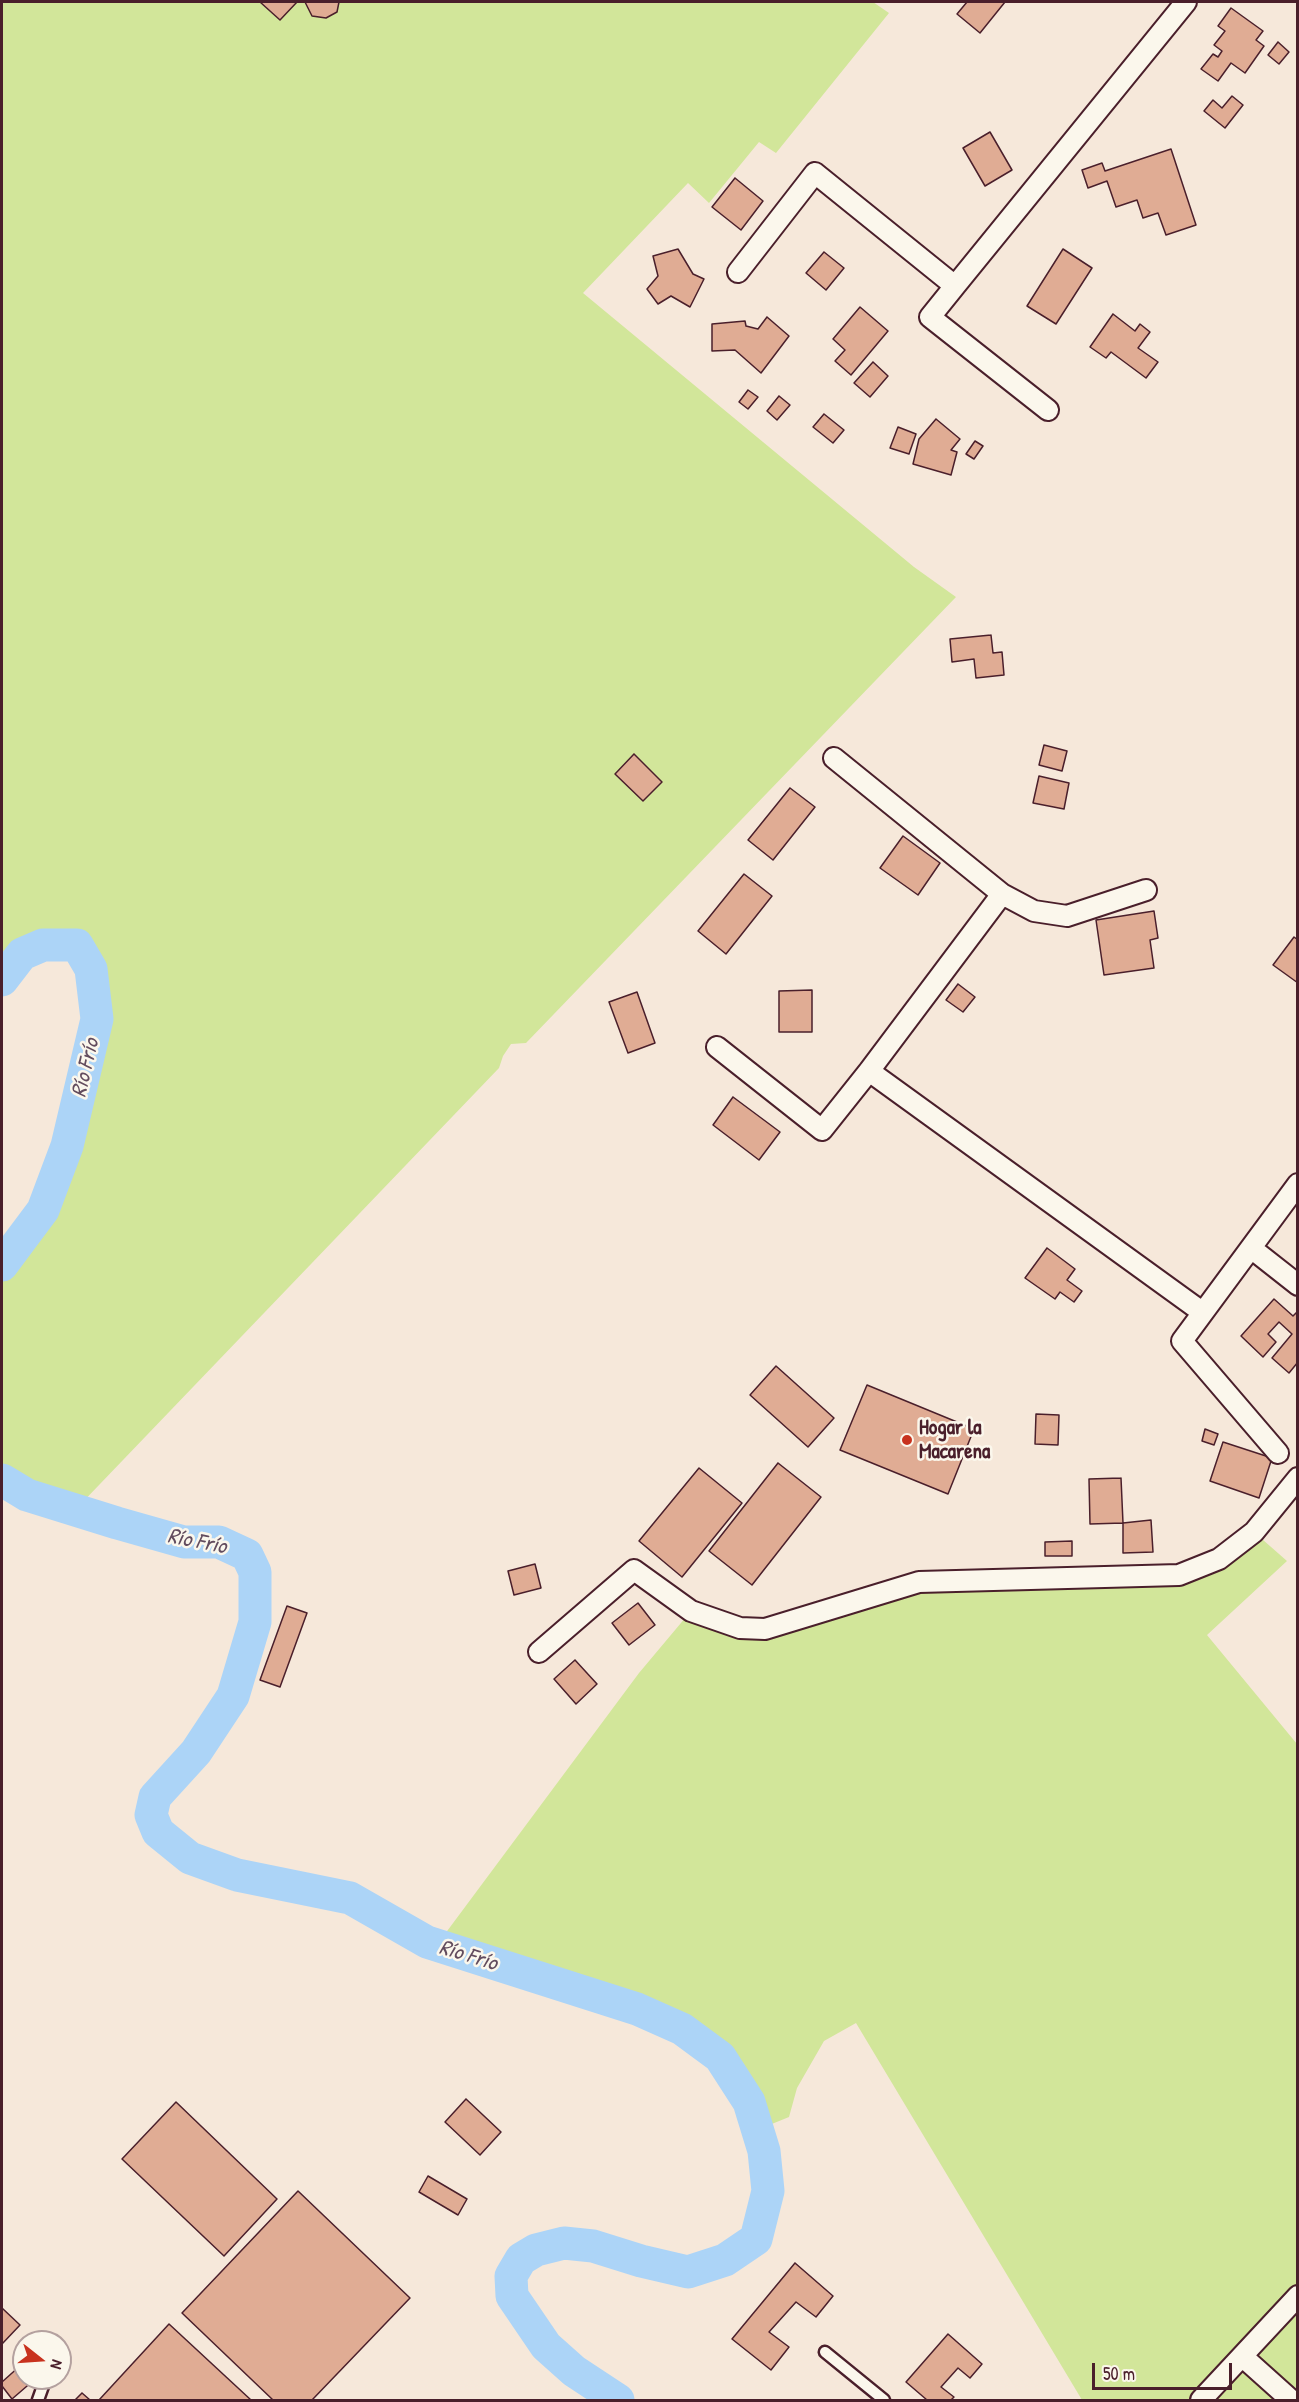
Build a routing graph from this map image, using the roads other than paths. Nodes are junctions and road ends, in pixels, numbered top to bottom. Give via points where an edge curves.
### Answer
1 (1186, 2) edge
2 (738, 272) dead end
3 (955, 286) junction
4 (1048, 410) dead end
5 (834, 758) dead end
6 (1146, 890) dead end
7 (1002, 894) junction
8 (717, 1047) dead end
9 (869, 1071) junction
10 (1298, 1184) edge
11 (1251, 1248) junction
12 (1298, 1285) edge
13 (1202, 1312) junction
14 (1278, 1453) dead end
15 (1298, 1479) edge
16 (539, 1652) dead end
17 (1298, 2296) edge
18 (825, 2352) dead end
19 (1243, 2356) junction
20 (884, 2400) edge
21 (1201, 2400) edge
22 (1291, 2400) edge

1 - 3 street
2 - 3 street via 815,173
3 - 4 street via 930,317
5 - 7 street
6 - 7 street via 1067,916 1034,911
7 - 9 street
8 - 9 street via 822,1130
9 - 13 street
10 - 11 street
11 - 12 street
11 - 13 street
13 - 14 street via 1182,1341
15 - 16 street via 1254,1532 1219,1559 1179,1575 919,1582 765,1629 740,1628 691,1611 634,1570
17 - 19 street
18 - 20 lane
19 - 21 street
19 - 22 street

